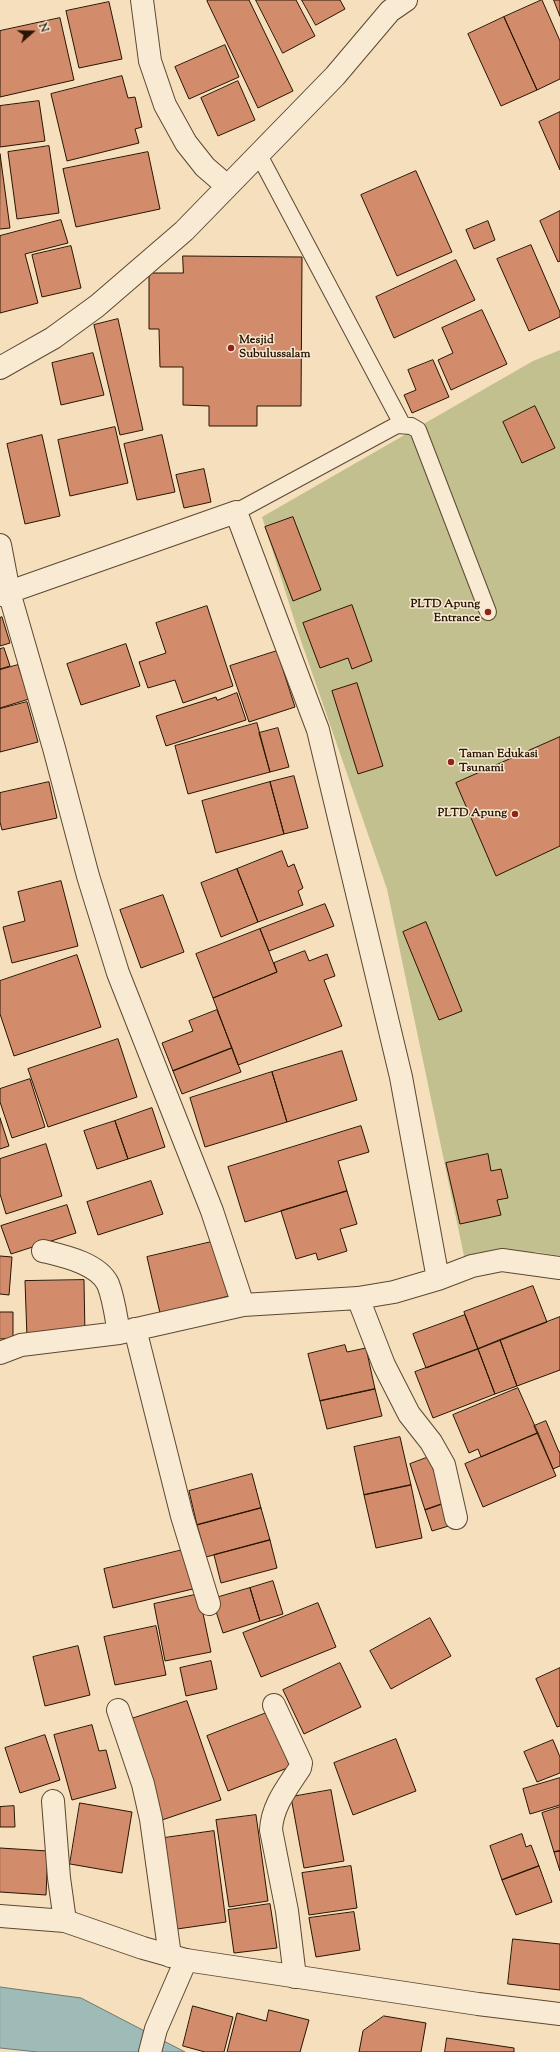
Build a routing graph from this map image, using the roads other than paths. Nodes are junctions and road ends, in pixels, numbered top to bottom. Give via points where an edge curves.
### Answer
1 (142, 0) edge
2 (406, 0) edge
3 (259, 155) junction
4 (227, 186) junction
5 (0, 368) edge
6 (402, 424) junction
7 (236, 512) junction
8 (0, 545) edge
9 (4, 594) edge
10 (488, 612) dead end
11 (43, 1251) dead end
12 (560, 1268) edge
13 (438, 1279) junction
14 (358, 1298) junction
15 (243, 1306) junction
16 (127, 1331) junction
17 (0, 1353) edge
18 (456, 1518) dead end
19 (209, 1604) dead end
20 (274, 1705) dead end
21 (118, 1710) dead end
22 (53, 1801) dead end
23 (0, 1916) edge
24 (65, 1921) junction
25 (178, 1958) junction
26 (295, 1977) junction
27 (560, 2014) edge
28 (150, 2052) edge

1 - 4 street via 150,61 165,105 186,143 205,167
2 - 3 street via 390,11 335,76
3 - 4 street
3 - 6 lane
4 - 5 street via 184,231 97,306 53,338
6 - 7 lane
6 - 10 lane via 418,430
7 - 9 street
7 - 13 street via 318,730 401,1078
8 - 9 street
9 - 15 street via 54,748 88,876 118,973 212,1212
11 - 16 street via 75,1260 99,1273 109,1288
12 - 13 street via 502,1260 472,1266
13 - 14 street via 394,1292
14 - 15 street
14 - 18 street via 384,1365 409,1414 431,1442 444,1465
15 - 16 street
16 - 17 street via 21,1345
16 - 19 street
20 - 26 street via 301,1763 276,1806 270,1830 288,1911
21 - 25 street via 151,1819
22 - 24 street
23 - 24 street
24 - 25 street
25 - 26 street
25 - 28 street
26 - 27 street

